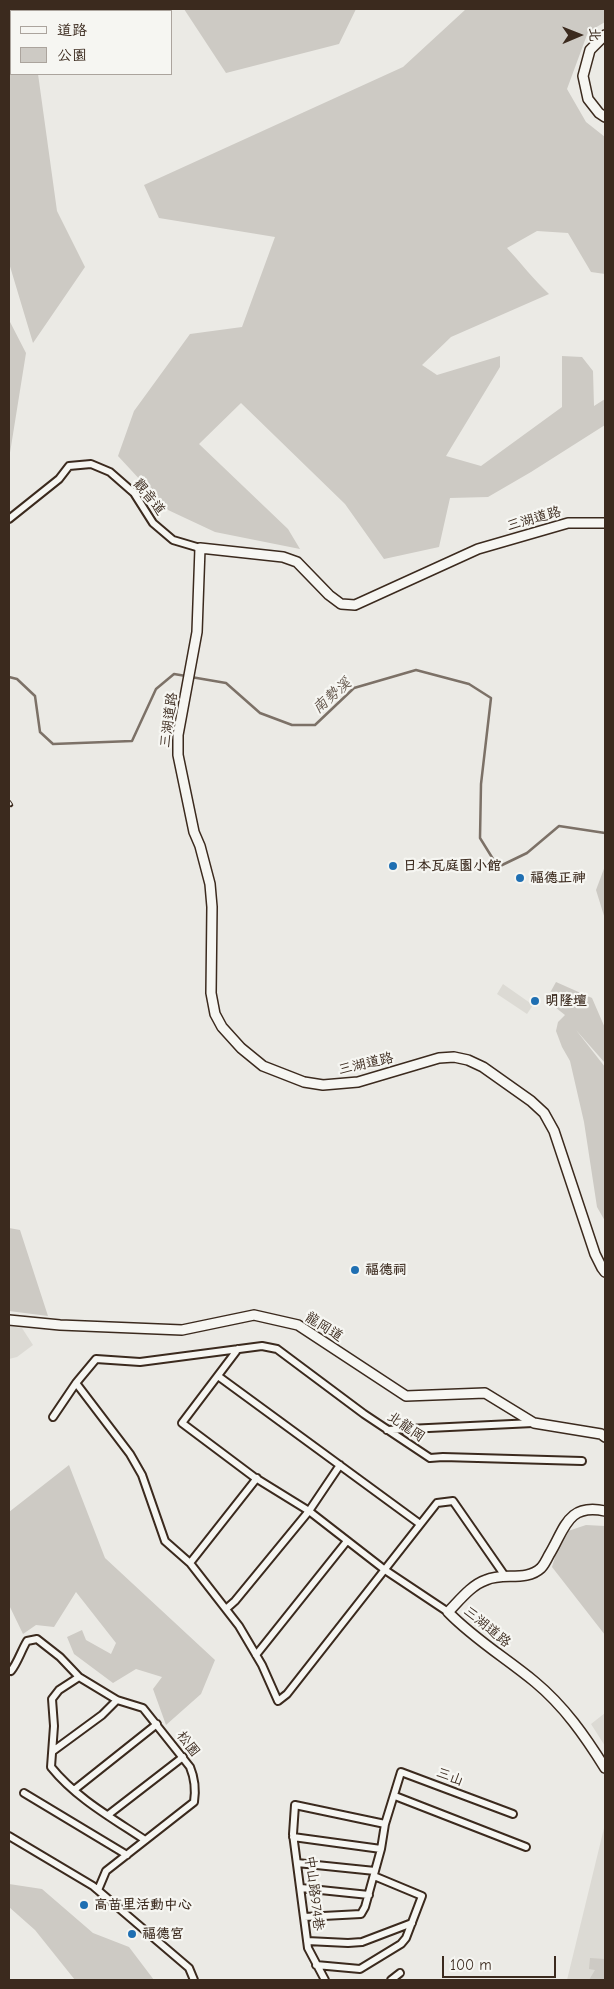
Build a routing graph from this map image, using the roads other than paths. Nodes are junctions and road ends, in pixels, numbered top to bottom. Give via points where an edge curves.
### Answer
1 (605, 35) edge
2 (605, 117) edge
3 (9, 519) edge
4 (605, 523) edge
5 (200, 548) junction
6 (605, 1272) edge
7 (9, 1320) edge
8 (238, 1348) junction
9 (218, 1376) junction
10 (76, 1382) junction
11 (53, 1417) dead end
12 (534, 1423) junction
13 (387, 1430) junction
14 (605, 1437) edge
15 (582, 1461) dead end
16 (340, 1466) junction
17 (257, 1478) junction
18 (308, 1511) junction
19 (605, 1512) edge
20 (420, 1524) junction
21 (347, 1541) junction
22 (190, 1563) junction
23 (385, 1570) junction
24 (504, 1576) junction
25 (226, 1609) junction
26 (448, 1612) junction
27 (256, 1655) junction
28 (9, 1670) edge
29 (79, 1677) junction
30 (117, 1700) junction
31 (157, 1724) junction
32 (53, 1751) junction
33 (183, 1757) junction
34 (605, 1768) edge
35 (74, 1790) junction
36 (24, 1794) dead end
37 (395, 1796) junction
38 (513, 1814) dead end
39 (108, 1815) junction
40 (385, 1824) junction
41 (9, 1836) edge
42 (293, 1837) junction
43 (145, 1840) junction
44 (526, 1847) dead end
45 (381, 1849) junction
46 (127, 1854) junction
47 (297, 1863) junction
48 (374, 1874) junction
49 (301, 1888) junction
50 (98, 1890) junction
51 (368, 1895) junction
52 (304, 1917) junction
53 (412, 1922) junction
54 (307, 1941) junction
55 (316, 1965) junction
56 (400, 1973) dead end
57 (194, 1980) edge
58 (325, 1980) edge
59 (391, 1980) edge

1 - 2 street via 590,50 583,76 588,99
3 - 5 street, 觀音道 via 69,466 91,464 110,472 134,493 153,523 173,540
4 - 5 street, 三湖道路 via 568,523 478,549 355,605 341,604 297,562 283,557
5 - 6 street, 三湖道路 via 197,632 178,735 178,755 194,832 208,879 212,907 211,993 215,1014 222,1027 263,1066 323,1086 358,1082 439,1058 461,1058 483,1067 531,1100 544,1113 554,1131
7 - 12 street, 龍岡道 via 182,1330 254,1315 298,1325 406,1396 485,1393
8 - 9 street
8 - 10 street, 北龍岡 via 140,1362 96,1359
8 - 13 street, 北龍岡 via 262,1346 277,1349
9 - 16 street
9 - 17 street via 182,1422
10 - 11 street, 北龍岡
10 - 22 street via 142,1475 165,1541
12 - 13 street
12 - 14 street, 龍岡道
13 - 15 street, 北龍岡 via 430,1458
16 - 18 street
16 - 20 street
17 - 18 street
17 - 22 street
18 - 21 street
18 - 25 street
19 - 24 street, 三湖道路 via 595,1509 576,1512 541,1568 522,1576
20 - 23 street
20 - 24 street via 437,1503 453,1501
21 - 23 street
21 - 27 street
22 - 25 street
23 - 26 street
23 - 27 street via 288,1694 278,1701
24 - 26 street, 三湖道路 via 484,1580
25 - 27 street
26 - 34 street, 三湖道路 via 555,1700 582,1730
28 - 29 street, 松園 via 16,1664 27,1641 36,1639
29 - 30 street, 松園
29 - 32 street via 59,1690 52,1700
30 - 31 street, 松園 via 143,1708
30 - 32 street via 102,1716
31 - 33 street, 松園
31 - 35 street
32 - 35 street via 50,1766
33 - 39 street
33 - 43 street, 松園 via 194,1775 194,1802
35 - 39 street
36 - 46 street
37 - 38 street, 三山 via 401,1772
37 - 40 street, 三山
37 - 44 street
39 - 43 street
40 - 42 street, 中山路974巷 via 295,1805
40 - 45 street, 三山
41 - 50 street
42 - 45 street
42 - 47 street, 中山路974巷
43 - 46 street, 松園
45 - 48 street, 三山
46 - 50 street, 松園 via 106,1871
47 - 48 street
47 - 49 street, 中山路974巷
48 - 51 street, 三山
48 - 53 street via 422,1896
49 - 51 street
49 - 52 street, 中山路974巷
50 - 57 street via 189,1968
51 - 52 street, 三山 via 361,1914
52 - 54 street, 中山路974巷
53 - 54 street via 362,1942
53 - 55 street via 401,1944 368,1966 360,1969
54 - 55 street, 中山路974巷
55 - 58 street, 中山路974巷
56 - 59 street

